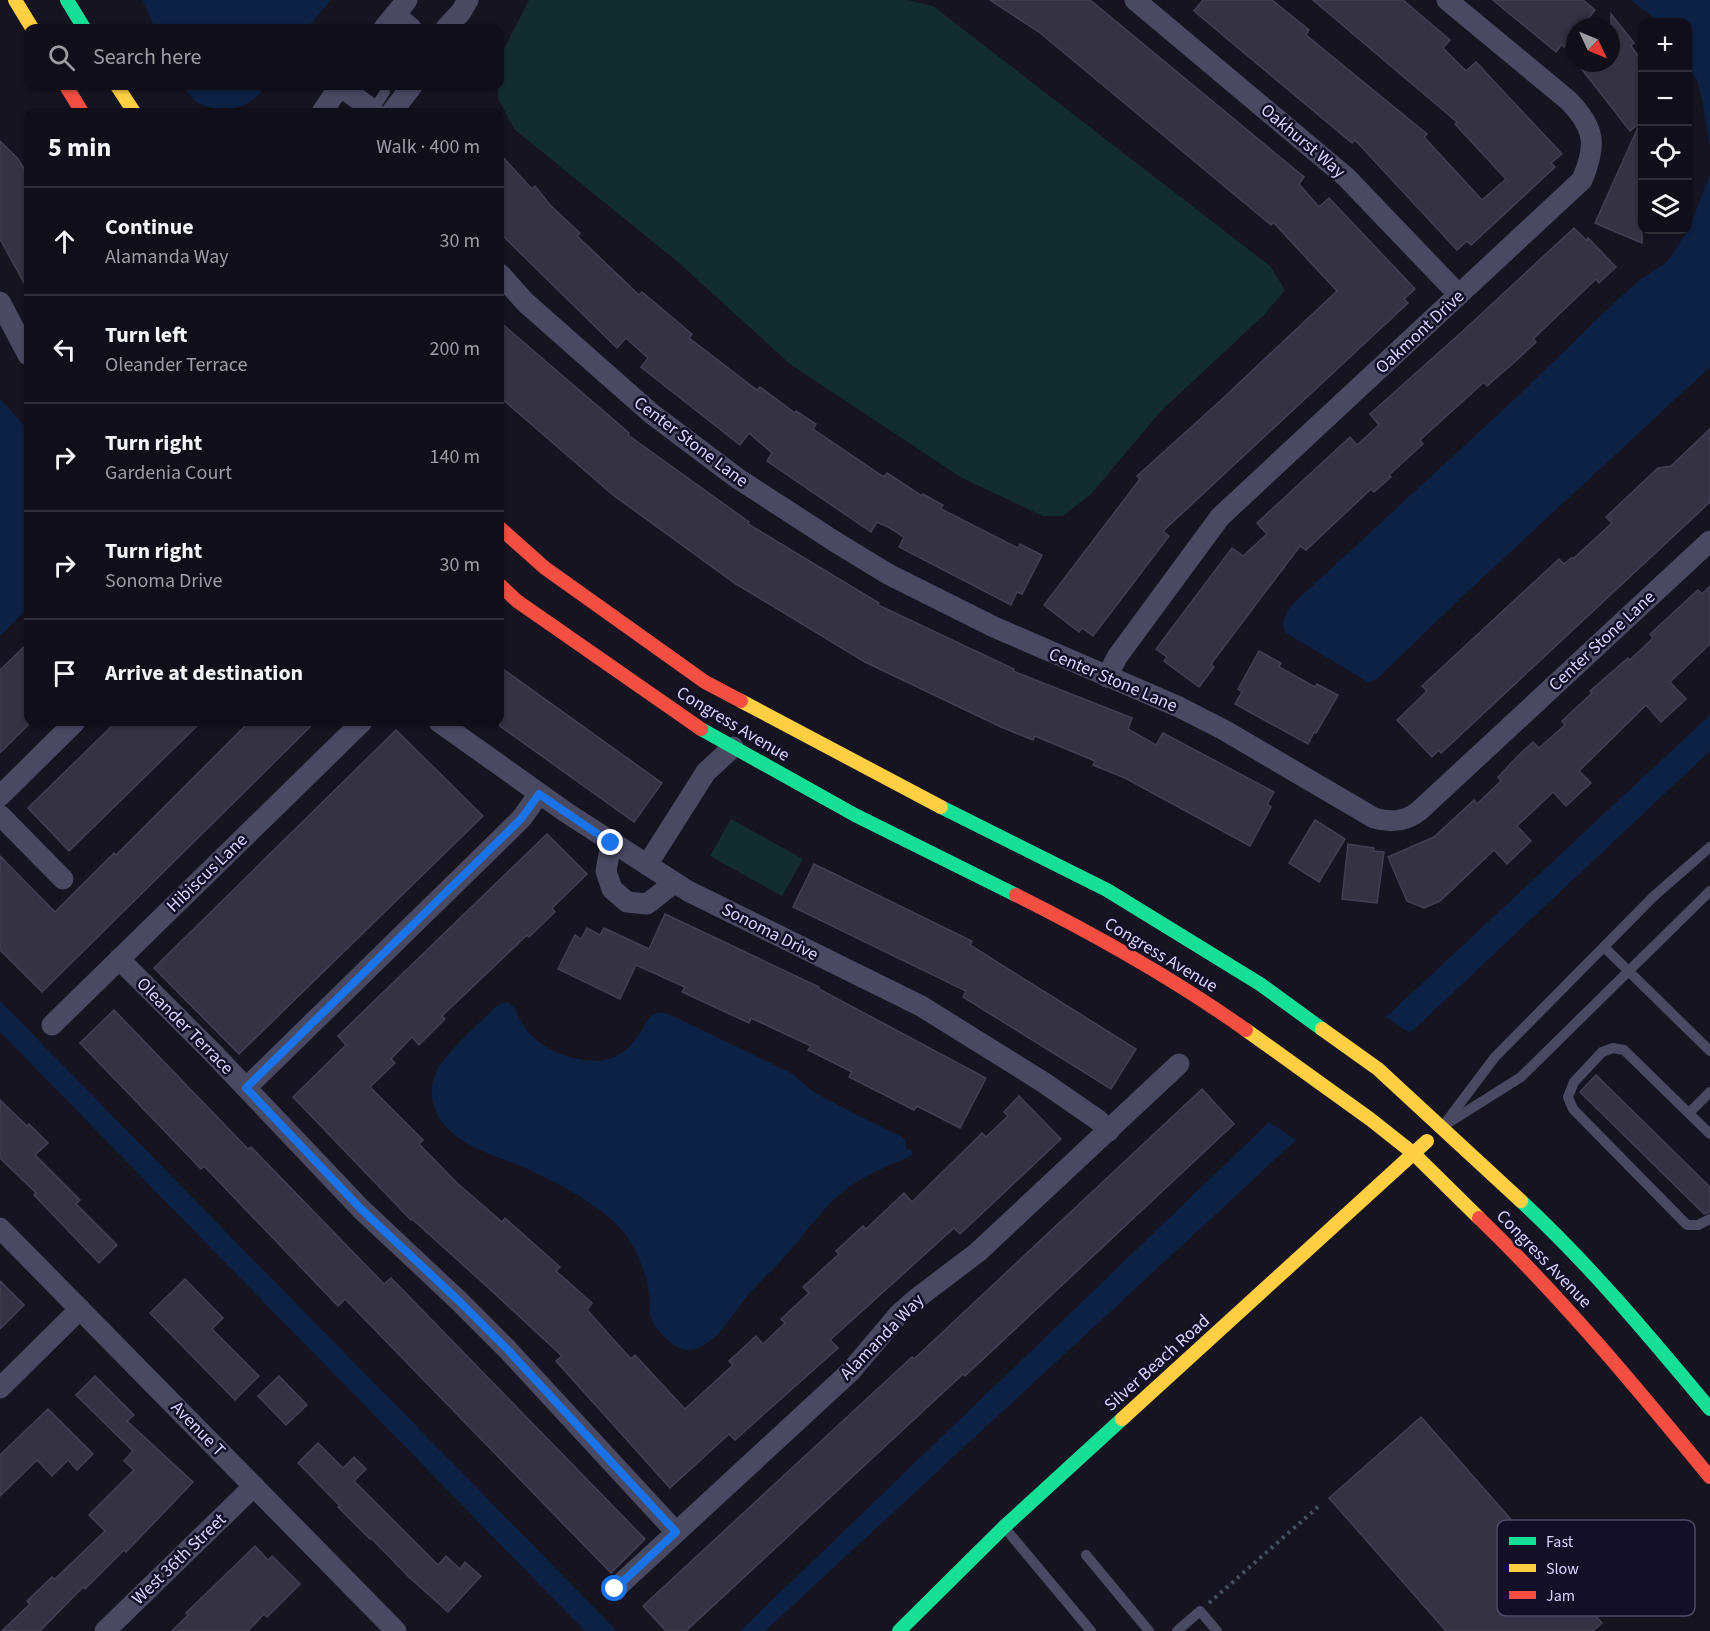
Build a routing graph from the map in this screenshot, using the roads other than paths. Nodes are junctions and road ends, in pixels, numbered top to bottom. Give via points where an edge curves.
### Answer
1 (15, 0) edge
2 (67, 0) edge
3 (468, 0) edge
4 (1135, 0) edge
5 (1447, 0) edge
6 (30, 24) edge
7 (82, 24) edge
8 (449, 24) edge
9 (68, 90) edge
10 (120, 90) edge
11 (337, 90) edge
12 (346, 90) edge
13 (407, 90) edge
14 (385, 92) dead end
15 (80, 108) edge
16 (131, 108) edge
17 (325, 108) edge
18 (373, 108) edge
19 (380, 108) edge
20 (384, 108) edge
21 (504, 278) edge
22 (1459, 295) junction
23 (0, 302) edge
24 (24, 345) edge
25 (504, 532) edge
26 (1710, 541) edge
27 (504, 589) edge
28 (1107, 677) junction
29 (71, 726) edge
30 (358, 726) edge
31 (445, 726) edge
32 (741, 743) junction
33 (792, 744) dead end
34 (842, 756) junction
35 (539, 794) junction
36 (0, 796) edge
37 (0, 815) edge
38 (611, 843) junction
39 (1710, 847) edge
40 (647, 865) junction
41 (63, 879) dead end
42 (674, 883) junction
43 (1710, 891) edge
44 (1604, 946) junction
45 (119, 959) junction
46 (1629, 971) junction
47 (52, 1025) dead end
48 (1710, 1051) edge
49 (1179, 1064) dead end
50 (246, 1088) junction
51 (1710, 1092) edge
52 (1689, 1113) junction
53 (1443, 1126) junction
54 (1109, 1131) junction
55 (1710, 1134) edge
56 (1413, 1154) junction
57 (1710, 1219) edge
58 (0, 1228) edge
59 (80, 1309) junction
60 (0, 1388) edge
61 (1710, 1409) edge
62 (1710, 1477) edge
63 (254, 1486) junction
64 (1004, 1527) junction
65 (676, 1532) junction
66 (1086, 1555) dead end
67 (615, 1589) dead end
68 (105, 1631) edge
69 (396, 1631) edge
70 (899, 1631) edge
71 (1090, 1631) edge
72 (1149, 1631) edge
73 (1177, 1631) edge
74 (1217, 1631) edge

1 - 6 street
2 - 7 street
3 - 8 street
4 - 22 street, Oakhurst Way via 1346,177
5 - 22 street, Oakmont Drive via 1569,101 1584,116 1592,139 1590,162 1582,180
9 - 15 street
10 - 16 street
11 - 17 street
12 - 18 street
13 - 20 street
14 - 19 lane
21 - 28 street, Center Stone Lane via 526,303 652,414 737,478 888,574
22 - 28 street, Oakmont Drive via 1220,518 1117,657
23 - 24 street
25 - 34 street, Congress Avenue via 545,568 705,682
26 - 28 street, Center Stone Lane via 1419,811 1400,821 1374,818 1224,730
27 - 32 street, Congress Avenue via 689,722
29 - 36 street
30 - 45 street, Hibiscus Lane
31 - 35 street, Sonoma Drive
32 - 40 street via 706,772
32 - 56 street, Congress Avenue via 855,815 1078,926 1202,999
33 - 34 street
34 - 53 street, Congress Avenue via 1107,890 1250,977 1378,1069
35 - 38 street, Sonoma Drive
35 - 50 street via 521,819
37 - 41 street
38 - 40 street, Sonoma Drive
38 - 42 street via 606,871 612,889 627,902 647,904
39 - 44 lane
40 - 42 street, Sonoma Drive
42 - 54 street, Sonoma Drive via 921,1006 1043,1082
43 - 46 lane
44 - 46 lane
44 - 53 lane via 1495,1057
45 - 47 street, Hibiscus Lane
45 - 50 street, Oleander Terrace
46 - 48 lane
46 - 53 lane via 1521,1077
49 - 54 street, Alamanda Way
50 - 65 street, Oleander Terrace via 361,1209 507,1349
51 - 52 lane
52 - 55 lane
52 - 57 lane via 1624,1050 1613,1048 1602,1052 1574,1082 1568,1097 1573,1108 1687,1225
53 - 56 street, Silver Beach Road
53 - 61 street, Congress Avenue via 1560,1238
54 - 65 street, Alamanda Way via 978,1252 899,1314 851,1371
56 - 62 street, Congress Avenue via 1533,1270 1616,1361
56 - 64 street, Silver Beach Road
58 - 59 street, Avenue T
59 - 60 street
59 - 63 street, Avenue T
63 - 68 street, West 36th Street
63 - 69 street, Avenue T
64 - 70 street, Silver Beach Road
64 - 71 lane
65 - 67 street, Alamanda Way
66 - 72 lane
73 - 74 lane via 1200,1611

